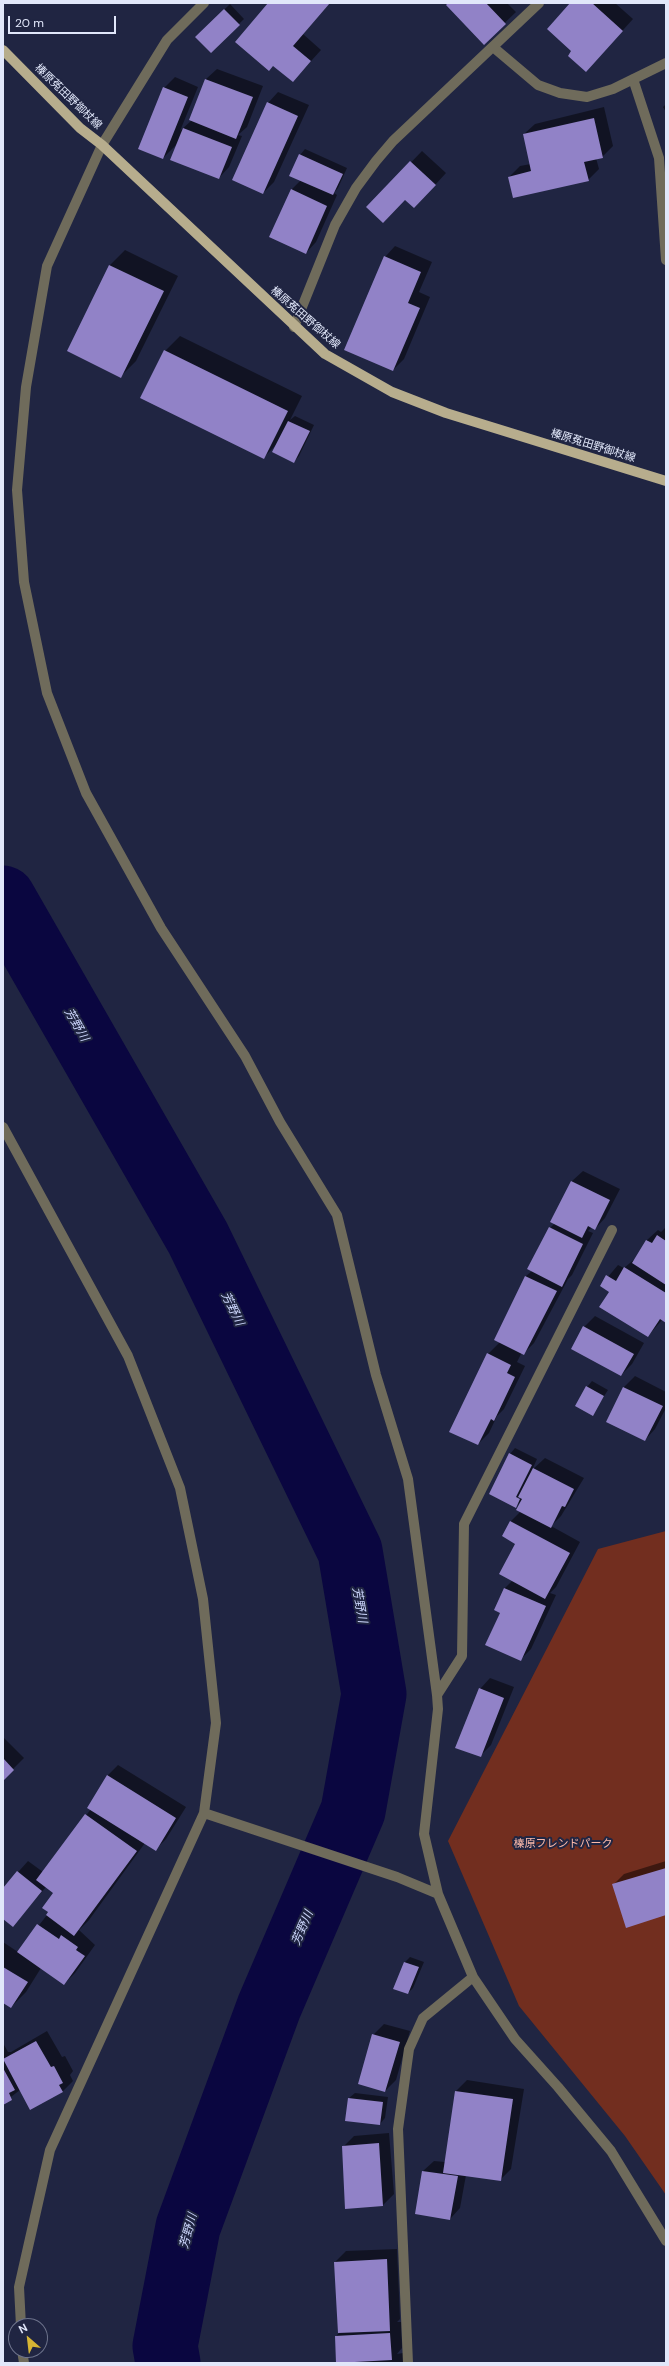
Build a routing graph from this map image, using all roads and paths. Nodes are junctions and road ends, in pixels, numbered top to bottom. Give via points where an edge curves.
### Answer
1 (204, 3) edge
2 (539, 3) edge
3 (494, 47) junction
4 (3, 50) edge
5 (666, 63) edge
6 (633, 79) junction
7 (102, 145) junction
8 (666, 260) edge
9 (294, 327) junction
10 (666, 481) edge
11 (3, 1127) edge
12 (612, 1230) dead end
13 (437, 1695) junction
14 (204, 1813) junction
15 (438, 1894) junction
16 (473, 1977) junction
17 (666, 2241) edge
18 (21, 2318) edge
19 (408, 2363) edge

1 - 7 street via 167,40
2 - 3 street
3 - 6 street via 538,85 560,93 587,97 613,89
3 - 9 street via 393,141 356,188 335,226
4 - 7 main road, 榛原菟田野御杖線 via 80,128
5 - 6 street
6 - 8 street via 659,158
7 - 9 main road, 榛原菟田野御杖線
7 - 13 street via 48,266 26,387 18,490 24,582 47,693 90,800 161,928 245,1056 280,1122 337,1215 376,1375 408,1479
9 - 10 main road, 榛原菟田野御杖線 via 325,354 392,392 446,413
11 - 14 street via 128,1356 180,1488 204,1599 216,1723
12 - 13 street via 464,1524 462,1656
13 - 15 street via 438,1709 424,1834
14 - 15 street via 396,1877
14 - 18 street via 50,2150 19,2287
15 - 16 street
16 - 17 street via 515,2039 558,2086 610,2151
16 - 19 street via 423,2018 409,2049 398,2129

